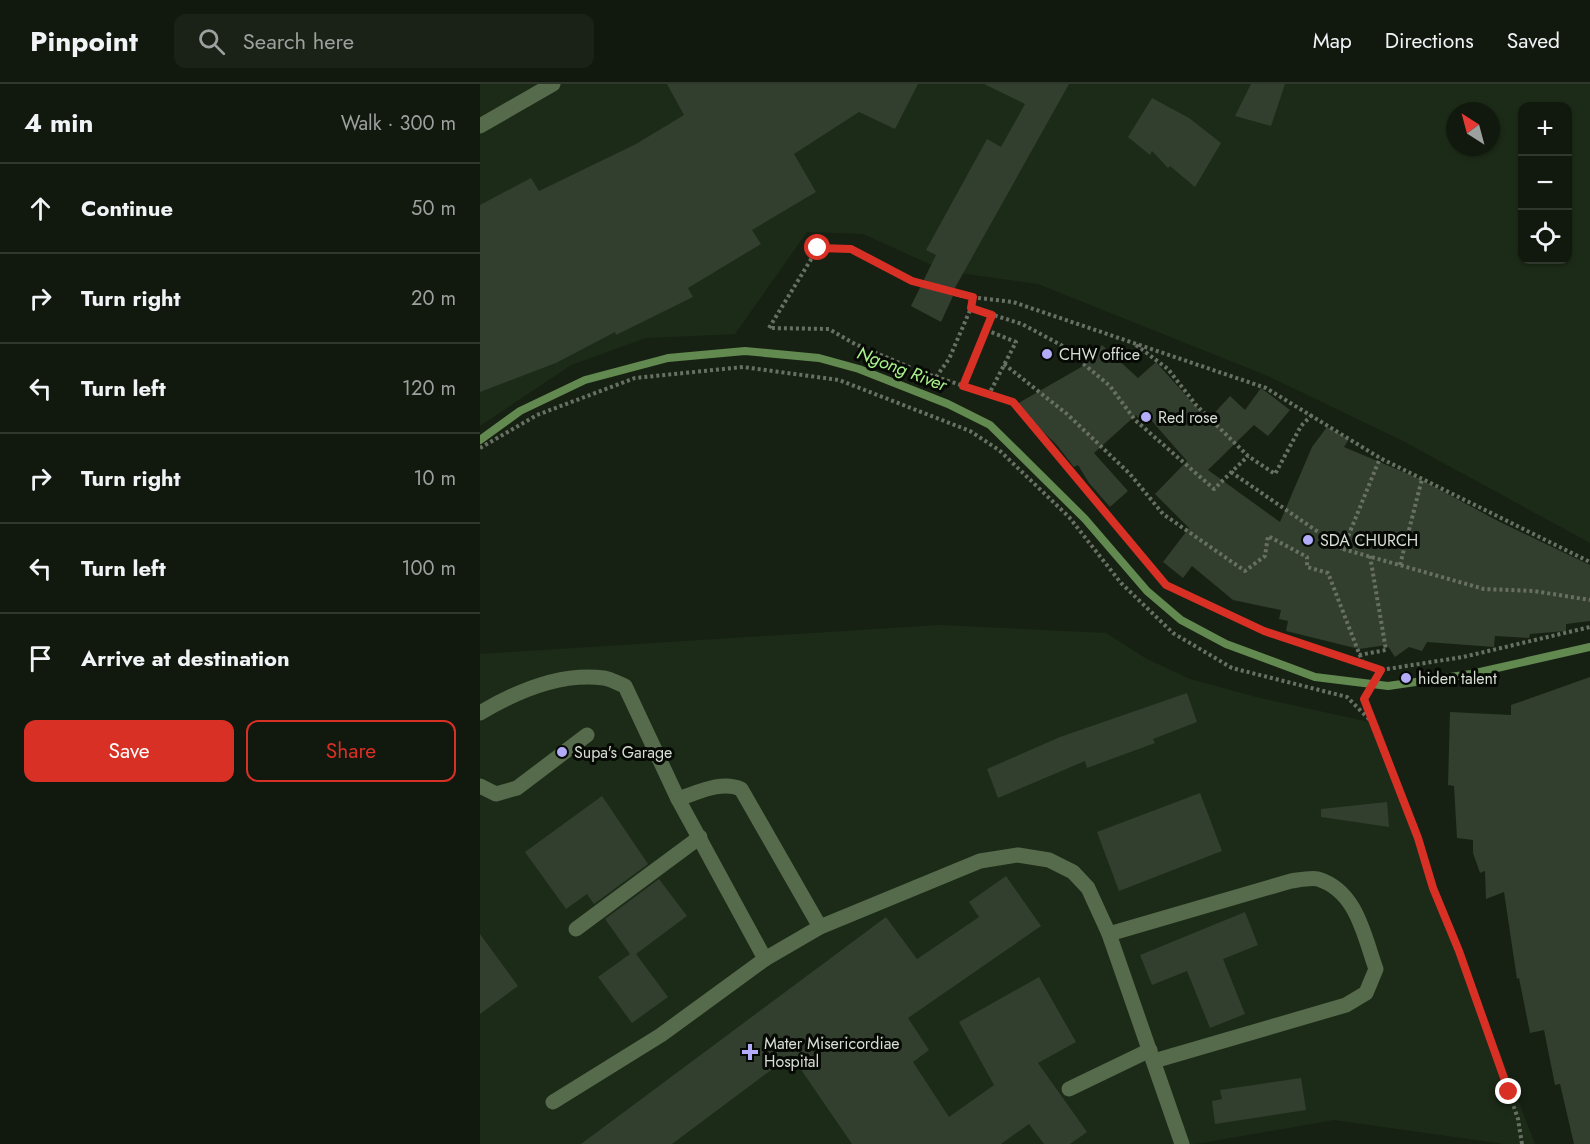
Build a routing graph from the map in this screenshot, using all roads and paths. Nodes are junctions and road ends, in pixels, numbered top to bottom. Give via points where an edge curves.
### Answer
1 (553, 84) edge
2 (480, 126) edge
3 (973, 297) junction
4 (971, 308) junction
5 (992, 315) junction
6 (986, 330) junction
7 (1132, 343) junction
8 (1004, 364) junction
9 (936, 376) junction
10 (963, 386) junction
11 (989, 394) junction
12 (1312, 415) junction
13 (480, 448) edge
14 (1248, 456) junction
15 (1380, 458) junction
16 (1231, 472) junction
17 (1422, 478) junction
18 (1343, 549) junction
19 (1370, 556) junction
20 (1590, 562) edge
21 (1400, 565) junction
22 (1590, 600) edge
23 (1590, 627) edge
24 (1359, 655) junction
25 (1364, 666) junction
26 (1381, 670) junction
27 (480, 713) edge
28 (1375, 725) junction
29 (587, 735) dead end
30 (480, 786) edge
31 (678, 800) junction
32 (700, 837) junction
33 (820, 927) junction
34 (576, 929) dead end
35 (1109, 934) junction
36 (765, 959) junction
37 (1152, 1055) junction
38 (1069, 1089) dead end
39 (553, 1102) dead end
40 (1182, 1144) edge
41 (1522, 1144) edge

1 - 2 street
3 - 4 path
3 - 7 path via 1013,302
3 - 9 path via 912,281 851,249 818,248 769,328 829,329 855,344
4 - 5 path
4 - 9 path via 950,359
5 - 6 path
5 - 16 path via 1022,324 1061,345 1110,386 1135,420 1214,489
6 - 8 path via 1016,342
6 - 10 path
7 - 12 path via 1266,388
7 - 14 path via 1168,369 1196,405
8 - 11 path
8 - 24 path via 1067,414 1130,474 1163,514 1245,571 1265,556 1268,536 1307,557 1307,567 1328,573
9 - 10 path
10 - 11 path
11 - 25 path via 1013,402 1166,585 1264,631
12 - 14 path via 1300,426 1275,474
12 - 15 path
13 - 28 path via 537,415 636,378 743,367 839,380 970,431 999,450 1069,517 1121,583 1173,633 1232,668 1347,697
14 - 16 path
15 - 17 path
15 - 18 path
16 - 18 path
17 - 20 path
17 - 21 path
18 - 19 path
19 - 21 path
19 - 24 path via 1386,650
21 - 22 path via 1484,589 1534,591
23 - 26 path via 1463,657
24 - 25 path
25 - 26 path
26 - 28 path via 1364,699
27 - 31 street via 508,696 571,679 605,678 625,686
28 - 41 path via 1481,1011 1518,1119
29 - 30 street via 517,788 496,794
31 - 32 street
31 - 33 street via 712,788 732,785 741,789
32 - 34 street
32 - 36 street
33 - 35 street via 980,861 1018,855 1048,860 1073,872 1088,888
33 - 36 street
35 - 37 street
35 - 37 street via 1291,880 1317,878 1336,888 1354,908 1376,969 1366,993 1346,1005
36 - 39 street via 661,1035
37 - 38 street
37 - 40 street

